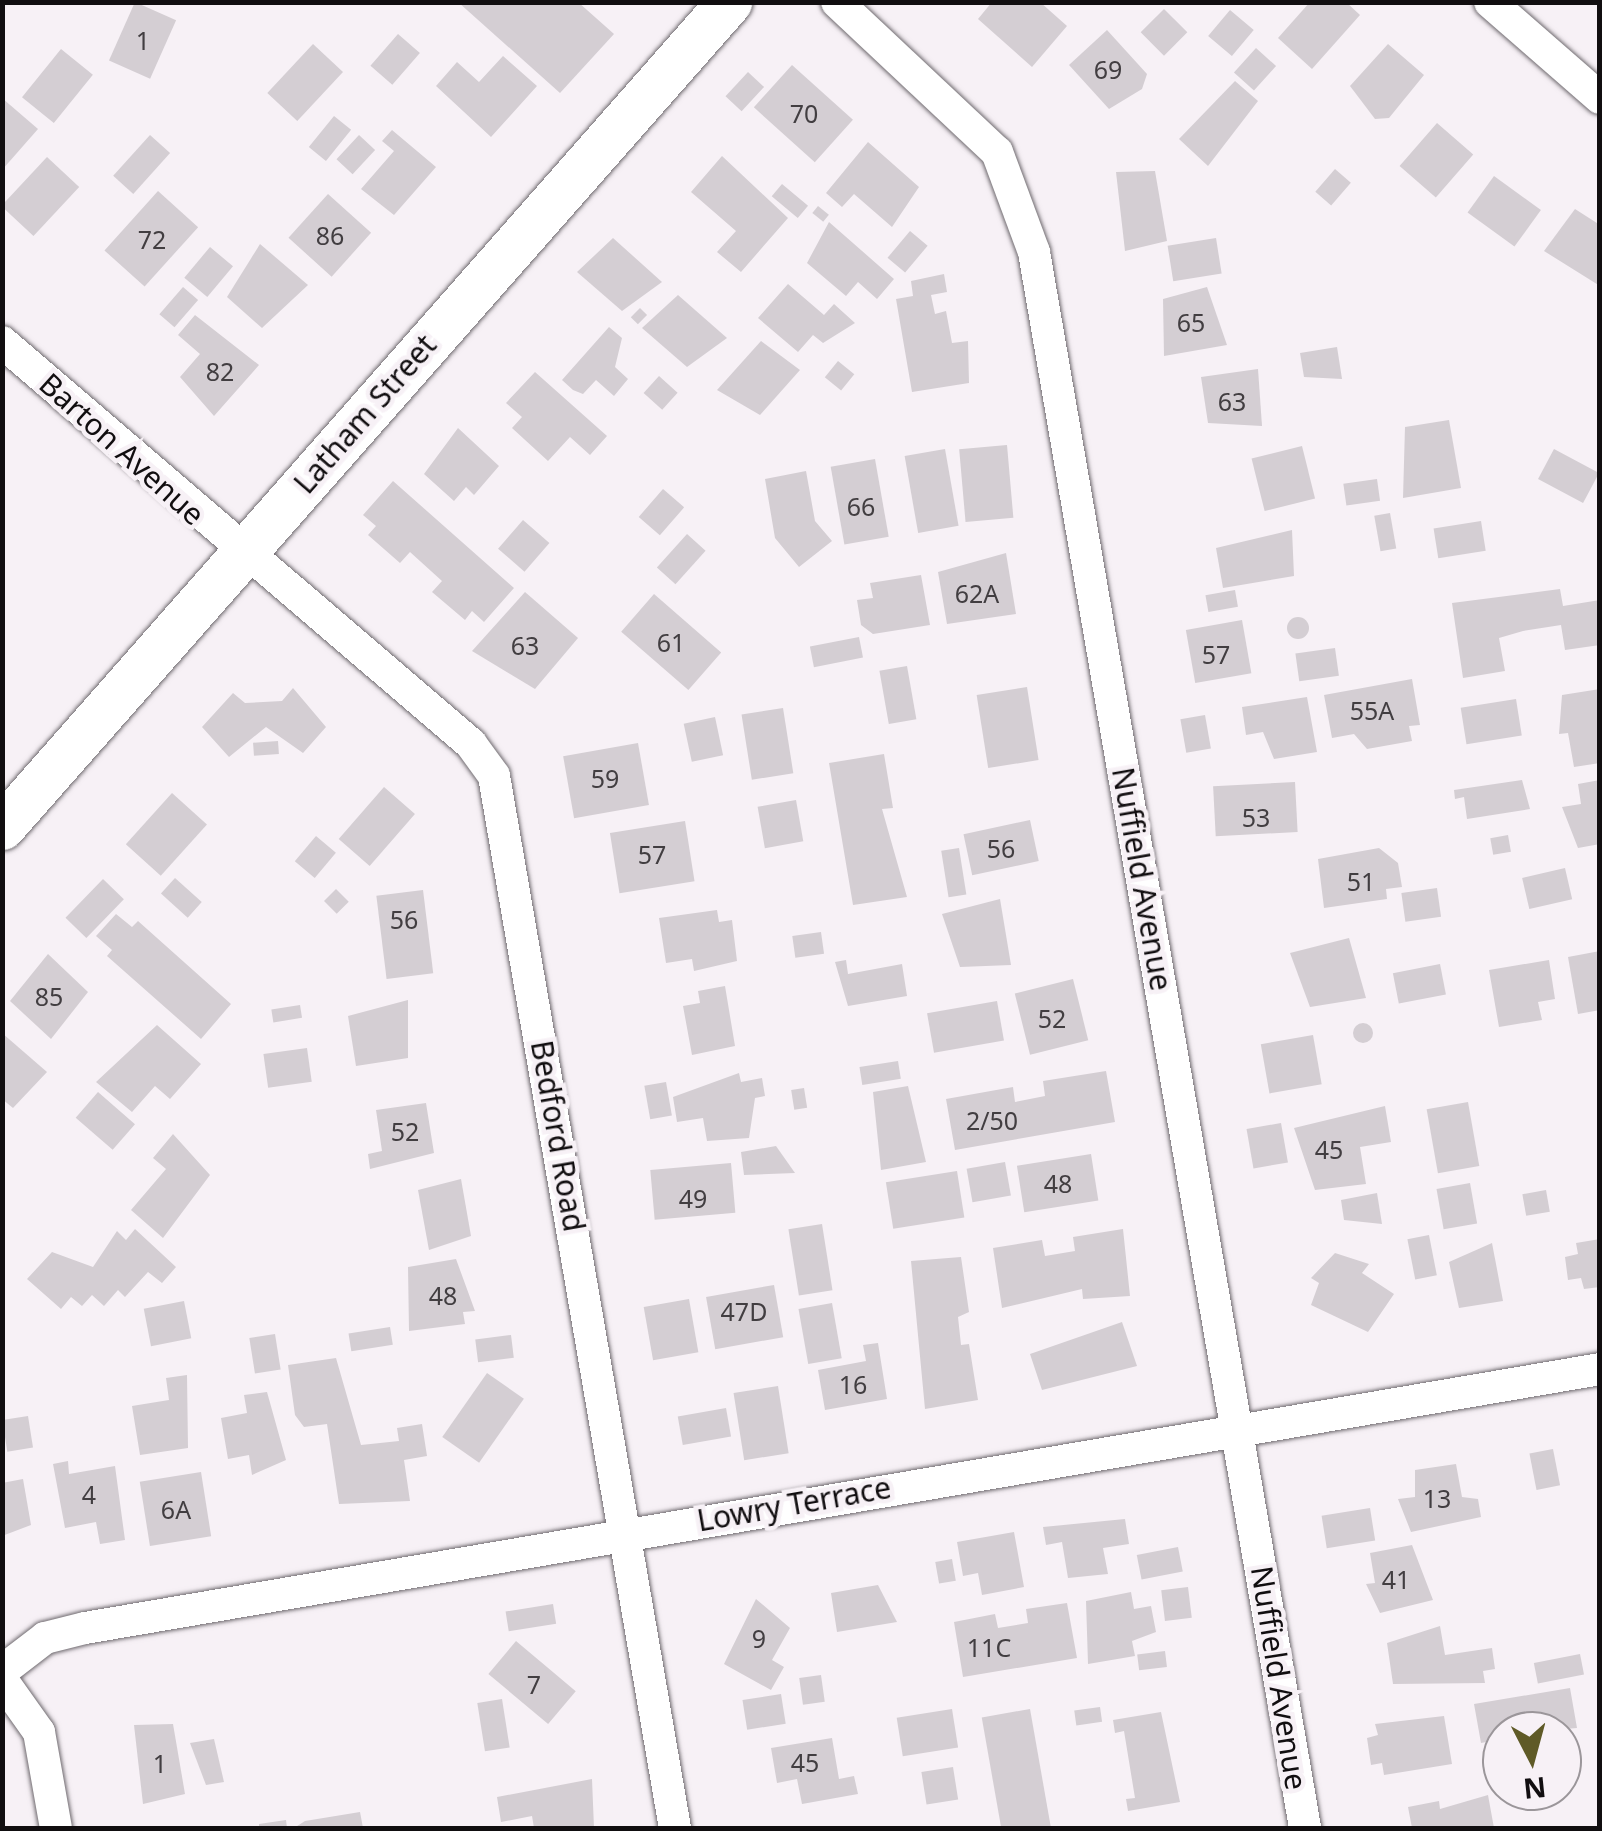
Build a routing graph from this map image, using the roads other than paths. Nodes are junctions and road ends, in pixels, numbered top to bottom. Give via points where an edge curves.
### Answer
1 (729, 2) edge
2 (837, 2) edge
3 (1490, 2) edge
4 (1600, 98) edge
5 (2, 342) edge
6 (244, 551) junction
7 (2, 827) edge
8 (1600, 1369) edge
9 (1238, 1428) junction
10 (626, 1533) junction
11 (2, 1671) edge
12 (2, 1680) edge
13 (56, 1828) edge
14 (675, 1828) edge
15 (1304, 1828) edge

1 - 6 main road, Latham Street
2 - 9 street, Nuffield Avenue via 998,152 1018,196
3 - 4 street
5 - 6 street, Barton Avenue
6 - 7 main road, Latham Street
6 - 10 street, Bedford Road via 471,744 494,776
8 - 9 street, Lowry Terrace
9 - 10 street, Lowry Terrace
9 - 15 street, Nuffield Avenue
10 - 11 street, Lowry Terrace via 85,1628 45,1638
10 - 14 street, Bedford Road
12 - 13 street via 39,1732

